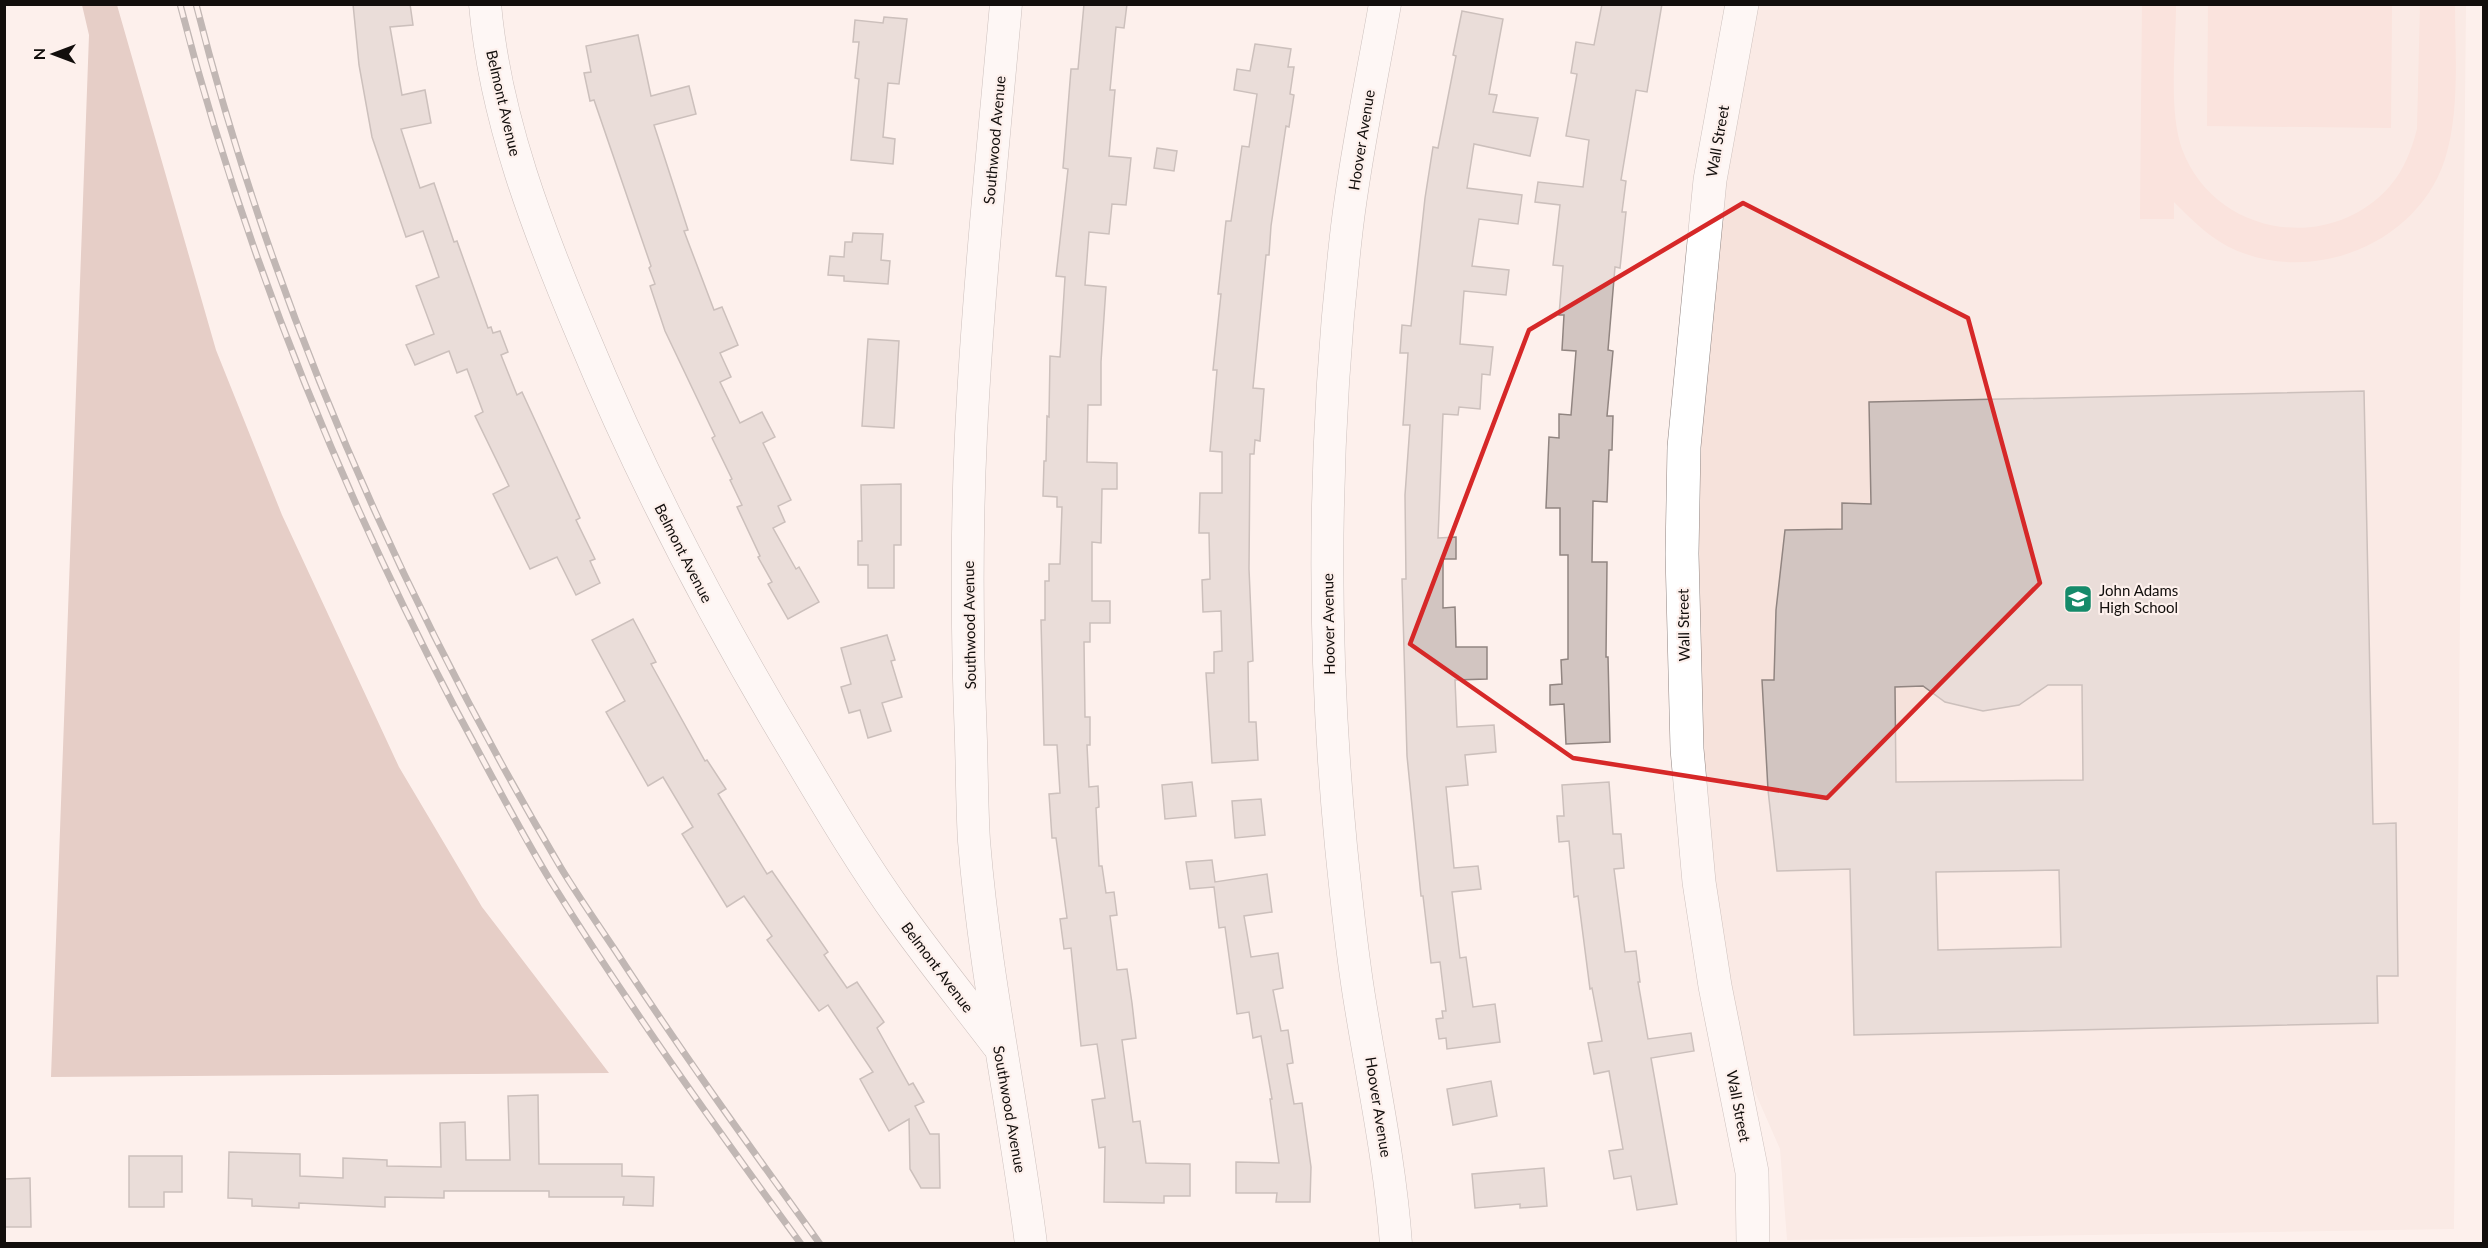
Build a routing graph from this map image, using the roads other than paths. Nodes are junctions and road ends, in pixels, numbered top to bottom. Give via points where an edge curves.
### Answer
1 (485, 4) edge
2 (1006, 4) edge
3 (1385, 4) edge
4 (1743, 4) edge
5 (1000, 1047) junction
6 (1031, 1244) edge
7 (1396, 1244) edge
8 (1753, 1244) edge

1 - 5 street, Belmont Avenue via 497,80 526,189 605,390 666,517 722,627 856,850 901,918
2 - 5 street, Southwood Avenue via 971,433 967,584 974,838
3 - 7 street, Hoover Avenue via 1360,142 1340,299 1329,442 1327,581 1328,668 1341,846 1359,996 1384,1131
4 - 8 street, Wall Street via 1710,180 1685,427 1682,554 1687,749 1699,882 1752,1172
5 - 6 street, Southwood Avenue

